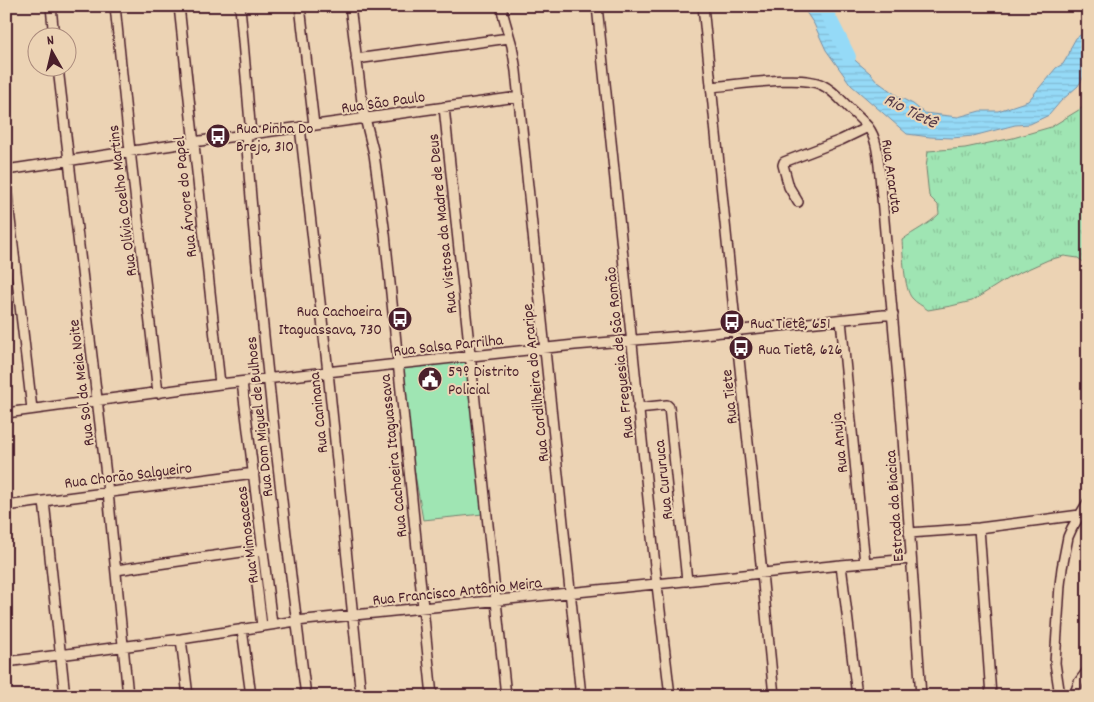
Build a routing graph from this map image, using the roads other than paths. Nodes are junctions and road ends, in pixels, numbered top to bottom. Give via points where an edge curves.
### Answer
1 (51, 6) edge
2 (115, 6) edge
3 (179, 6) edge
4 (240, 6) edge
5 (300, 6) edge
6 (350, 6) edge
7 (501, 6) edge
8 (597, 6) edge
9 (703, 6) edge
10 (53, 28) edge
11 (510, 38) junction
12 (356, 59) junction
13 (59, 78) edge
14 (711, 87) junction
15 (518, 97) junction
16 (444, 107) junction
17 (365, 118) junction
18 (314, 126) junction
19 (300, 127) junction
20 (868, 127) junction
21 (249, 135) junction
22 (193, 142) junction
23 (130, 152) junction
24 (68, 161) junction
25 (6, 170) edge
26 (6, 185) edge
27 (798, 202) dead end
28 (893, 314) junction
29 (841, 320) junction
30 (736, 330) junction
31 (632, 340) junction
32 (545, 348) junction
33 (470, 357) junction
34 (398, 364) junction
35 (328, 372) junction
36 (268, 379) junction
37 (242, 382) junction
38 (220, 384) junction
39 (158, 393) junction
40 (97, 400) junction
41 (638, 408) junction
42 (32, 409) junction
43 (6, 412) edge
44 (254, 473) junction
45 (108, 492) junction
46 (44, 500) junction
47 (1088, 502) edge
48 (6, 506) edge
49 (1080, 515) junction
50 (979, 528) junction
51 (910, 533) junction
52 (263, 549) junction
53 (253, 550) junction
54 (911, 560) junction
55 (865, 563) junction
56 (841, 565) junction
57 (116, 570) junction
58 (762, 573) junction
59 (687, 581) junction
60 (657, 585) junction
61 (570, 593) junction
62 (496, 600) junction
63 (423, 608) junction
64 (354, 616) junction
65 (296, 621) junction
66 (272, 624) junction
67 (262, 626) junction
68 (242, 629) junction
69 (181, 639) junction
70 (123, 646) junction
71 (61, 655) junction
72 (6, 662) edge
73 (1088, 670) edge
74 (65, 696) edge
75 (128, 696) edge
76 (188, 696) edge
77 (251, 696) edge
78 (306, 696) edge
79 (361, 696) edge
80 (432, 696) edge
81 (506, 696) edge
82 (581, 696) edge
83 (670, 696) edge
84 (774, 696) edge
85 (857, 696) edge
86 (921, 696) edge
87 (991, 696) edge
88 (1061, 696) edge
89 (1074, 696) edge

1 - 10 street
2 - 23 street, Rua Olívia Coelho Martins
3 - 22 street, Rua Árvore do Papel
4 - 21 street, Rua Dom Miguel de Bulhoes
5 - 18 street
6 - 12 street, Rua Cachoeira Itaguassava
7 - 11 street, Rua Cordilheira do Araripe
8 - 31 street, Rua Freguesia de São Romão
9 - 14 street, Rua Tiete
11 - 12 street
11 - 15 street, Rua Cordilheira do Araripe
12 - 17 street, Rua Cachoeira Itaguassava
13 - 24 street, Rua Sol da Meia Noite
14 - 20 street, Rua Araruta via 811,81 833,92
14 - 30 street, Rua Tiete
15 - 16 street, Rua São Paulo
15 - 32 street, Rua Cordilheira do Araripe
16 - 17 street, Rua São Paulo
16 - 33 street, Rua Vistosa da Madre de Deus
17 - 18 street, Rua São Paulo
17 - 34 street, Rua Cachoeira Itaguassava via 378,181
18 - 19 street, Rua São Paulo
19 - 21 street, Rua São Paulo
19 - 35 street, Rua Caninana
20 - 27 street via 784,162 790,187
20 - 28 street, Rua Araruta via 878,156
21 - 22 street, Rua São Paulo
21 - 36 street, Rua Dom Miguel de Bulhoes via 254,244
22 - 23 street, Rua São Paulo
22 - 38 street, Rua Árvore do Papel
23 - 24 street, Rua São Paulo
23 - 39 street, Rua Olívia Coelho Martins
24 - 25 street, Rua São Paulo
24 - 40 street, Rua Sol da Meia Noite
26 - 42 street
28 - 29 street, Rua Salsa Parrilha
28 - 51 street, Estrada da Biacica
29 - 30 street, Rua Salsa Parrilha
29 - 55 street, Rua Anuja
30 - 31 street, Rua Salsa Parrilha
30 - 58 street, Rua Tiete
31 - 32 street, Rua Salsa Parrilha
31 - 41 street, Rua Freguesia de São Romão
32 - 33 street, Rua Salsa Parrilha
32 - 61 street, Rua Cordilheira do Araripe
33 - 34 street, Rua Salsa Parrilha
33 - 62 street, Rua Vistosa da Madre de Deus
34 - 35 street, Rua Salsa Parrilha
34 - 63 street, Rua Cachoeira Itaguassava
35 - 36 street, Rua Salsa Parrilha
35 - 64 street, Rua Caninana
36 - 37 street, Rua Salsa Parrilha
36 - 65 street, Rua Dom Miguel de Bulhoes
37 - 38 street, Rua Salsa Parrilha
37 - 44 street, Rua Mimosaceas
38 - 39 street, Rua Salsa Parrilha
39 - 40 street, Rua Salsa Parrilha
40 - 42 street, Rua Salsa Parrilha
40 - 45 street, Rua Sol da Meia Noite
41 - 59 street, Rua Cururuca via 669,407
41 - 60 street, Rua Freguesia de São Romão
42 - 43 street, Rua Salsa Parrilha
44 - 45 street, Rua Chorão Salgueiro
44 - 52 street, Rua Mimosaceas
45 - 46 street, Rua Chorão Salgueiro
45 - 57 street, Rua Sol da Meia Noite
46 - 48 street, Rua Chorão Salgueiro
46 - 71 street
47 - 49 street
49 - 50 street
49 - 88 street via 1068,537 1060,585 1055,663
50 - 51 street
50 - 87 street
51 - 54 street, Estrada da Biacica
52 - 53 street
52 - 66 street, Rua Mimosaceas
53 - 57 street
53 - 67 street, Rua Mimosaceas
54 - 55 street, Rua Francisco Antônio Meira
54 - 86 street, Estrada da Biacica
55 - 56 street, Rua Francisco Antônio Meira
56 - 58 street, Rua Francisco Antônio Meira
56 - 85 street
57 - 70 street, Rua Sol da Meia Noite
58 - 59 street, Rua Francisco Antônio Meira
58 - 84 street, Rua Tiete
59 - 60 street, Rua Francisco Antônio Meira
60 - 61 street, Rua Francisco Antônio Meira
60 - 83 street, Rua Freguesia de São Romão
61 - 62 street, Rua Francisco Antônio Meira
61 - 82 street, Rua Cordilheira do Araripe
62 - 63 street, Rua Francisco Antônio Meira
62 - 81 street, Rua Vistosa da Madre de Deus
63 - 64 street, Rua Francisco Antônio Meira
63 - 80 street, Rua Cachoeira Itaguassava
64 - 65 street, Rua Francisco Antônio Meira
64 - 79 street, Rua Caninana
65 - 66 street, Rua Francisco Antônio Meira
65 - 78 street, Rua Dom Miguel de Bulhoes
66 - 67 street, Rua Francisco Antônio Meira
67 - 68 street, Rua Francisco Antônio Meira
68 - 69 street, Rua Francisco Antônio Meira
68 - 77 street
69 - 70 street, Rua Francisco Antônio Meira
69 - 76 street
70 - 71 street, Rua Francisco Antônio Meira
70 - 75 street, Rua Sol da Meia Noite
71 - 72 street, Rua Francisco Antônio Meira
71 - 74 street
73 - 89 street

